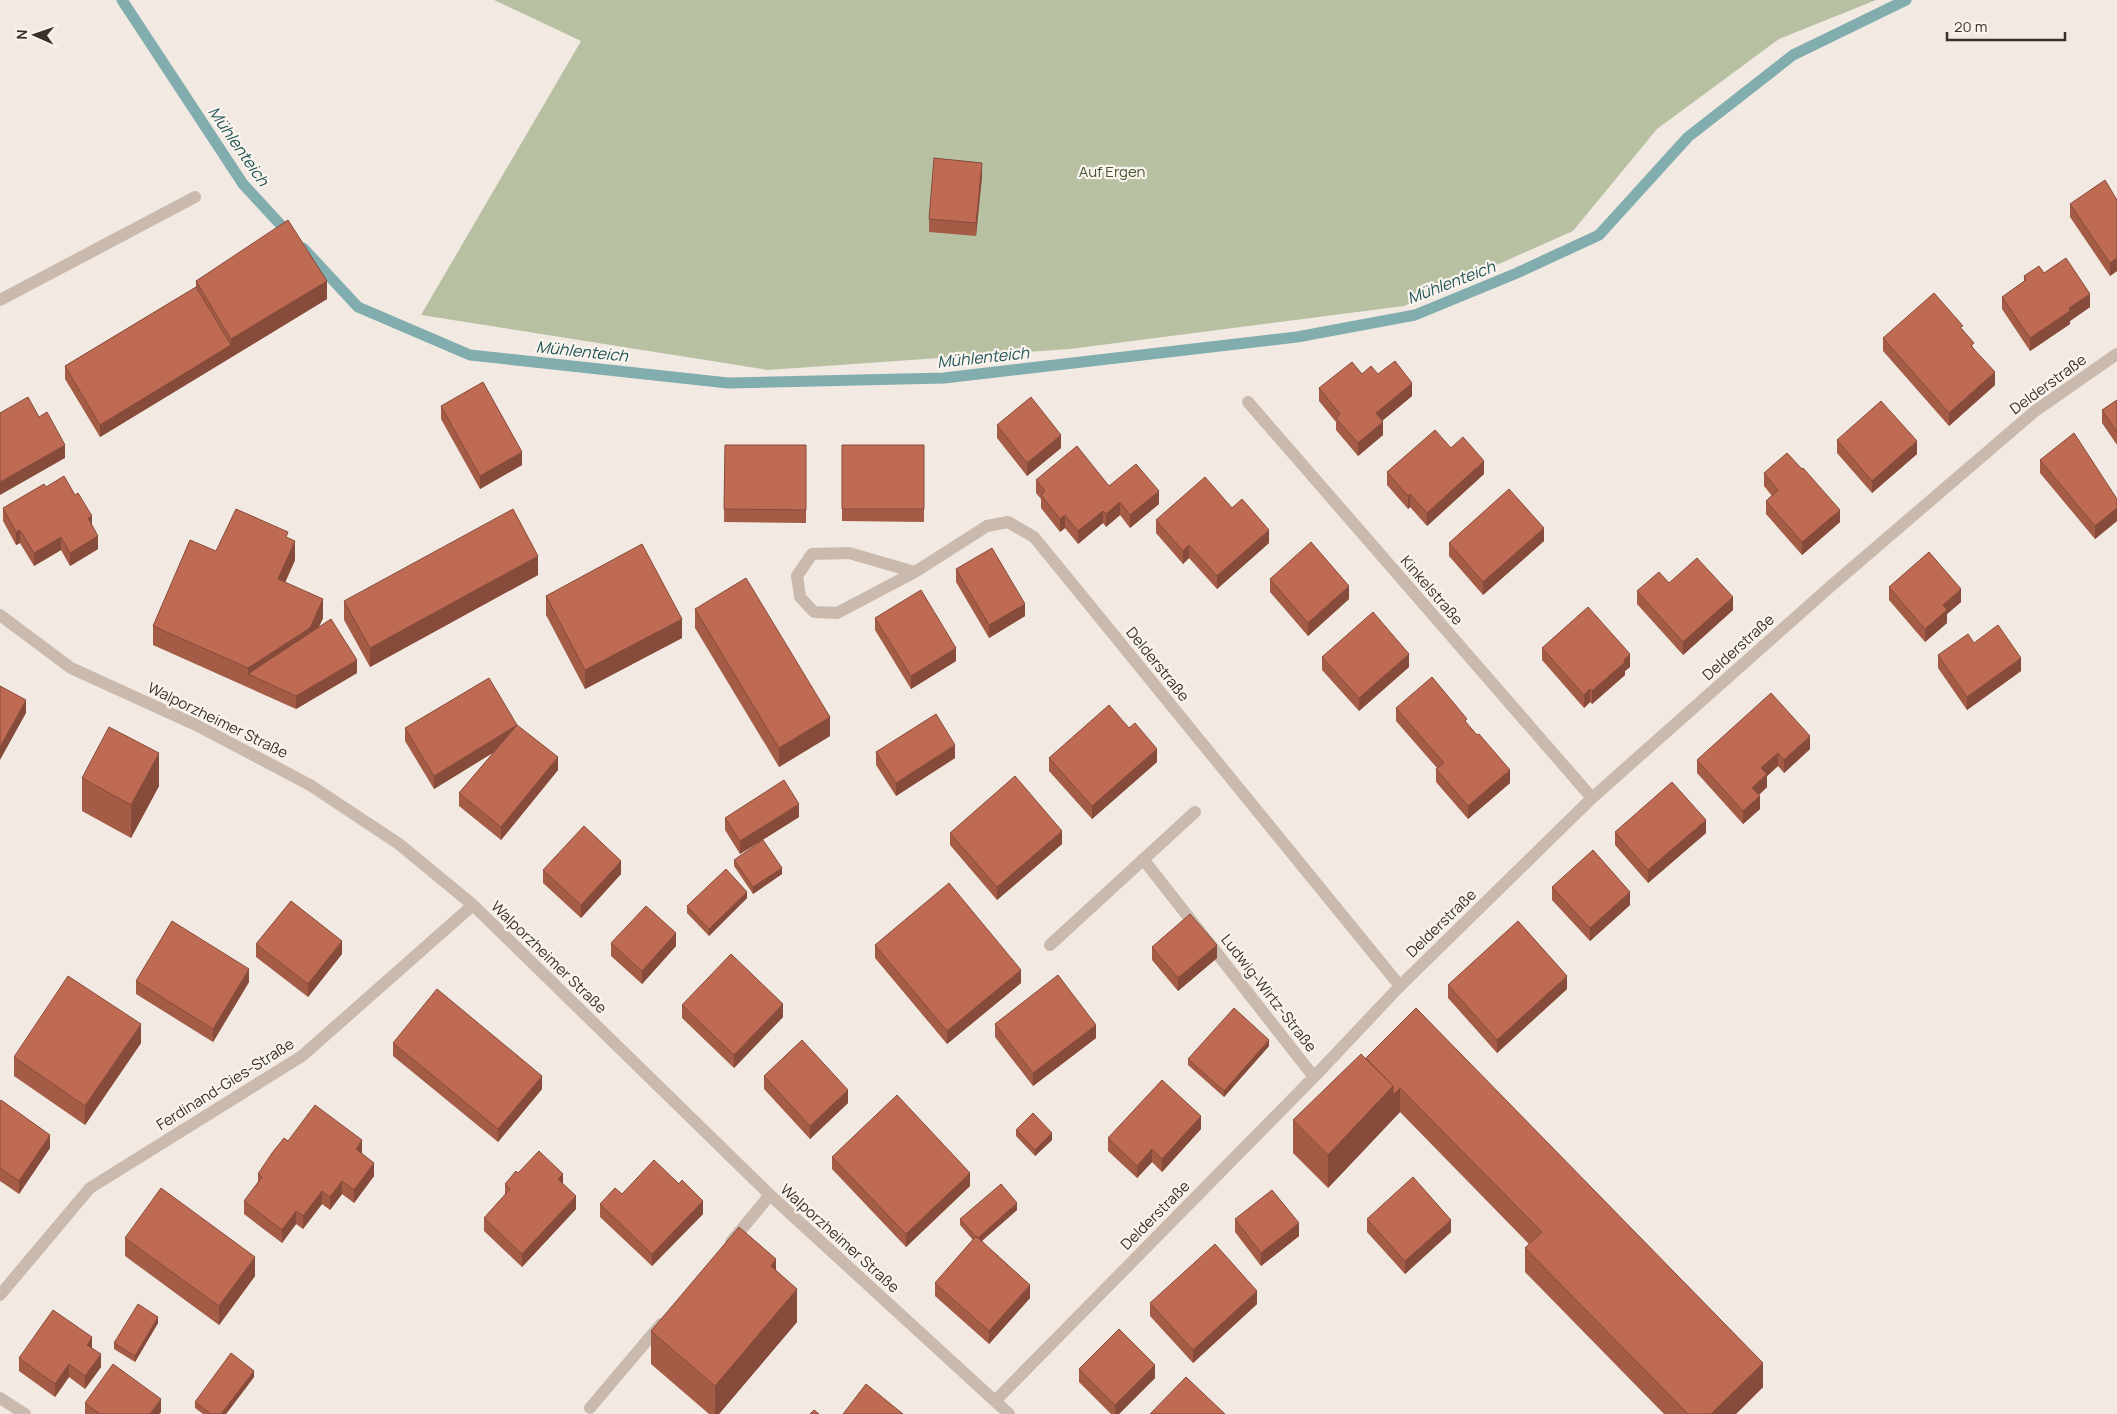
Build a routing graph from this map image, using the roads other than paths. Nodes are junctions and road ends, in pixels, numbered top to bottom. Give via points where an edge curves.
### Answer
1 (195, 198) dead end
2 (0, 300) edge
3 (2117, 354) edge
4 (1248, 402) dead end
5 (915, 572) junction
6 (0, 615) edge
7 (1592, 798) junction
8 (1195, 812) dead end
9 (1143, 859) junction
10 (474, 905) junction
11 (1050, 945) dead end
12 (1400, 986) junction
13 (1314, 1077) junction
14 (770, 1195) junction
15 (725, 1248) edge
16 (0, 1295) edge
17 (667, 1317) edge
18 (0, 1398) edge
19 (995, 1401) junction
20 (590, 1408) dead end
21 (25, 1414) edge
22 (1009, 1414) edge

1 - 2 street
3 - 7 street, Delderstraße via 2036,411 1831,586
4 - 7 street, Kinkelstraße
5 - 5 street, Delderstraße via 837,613 814,612 800,597 797,576 812,554 849,554
5 - 12 street, Delderstraße via 987,526 1008,522 1034,537
6 - 10 street, Walporzheimer Straße via 71,668 196,725 310,785 399,844
7 - 12 street, Delderstraße
8 - 9 street
9 - 11 street
9 - 13 street, Ludwig-Wirtz-Straße
10 - 14 street, Walporzheimer Straße
10 - 16 street, Ferdinand-Gies-Straße via 302,1056 90,1188
12 - 13 street, Delderstraße
13 - 19 street, Delderstraße
14 - 15 street
14 - 19 street, Walporzheimer Straße
17 - 20 street
18 - 21 street
19 - 22 street, Walporzheimer Straße

